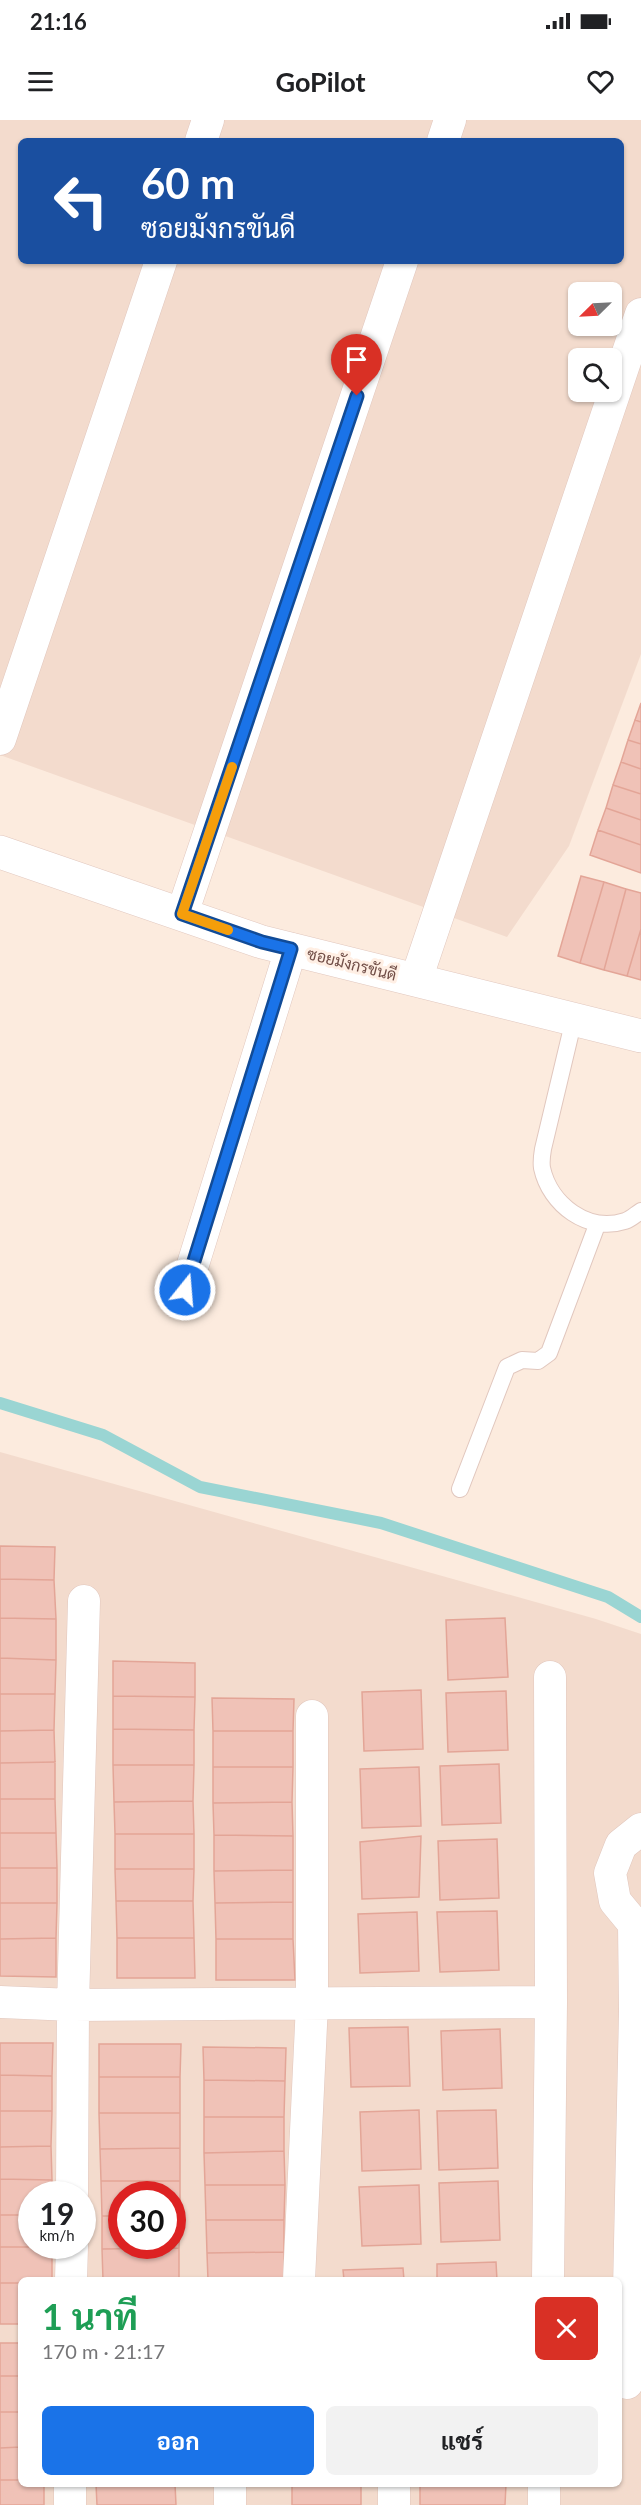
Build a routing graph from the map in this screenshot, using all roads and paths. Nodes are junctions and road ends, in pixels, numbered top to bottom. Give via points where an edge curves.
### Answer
1 (208, 120) edge
2 (450, 120) edge
3 (202, 138) edge
4 (444, 138) edge
5 (160, 264) edge
6 (401, 264) edge
7 (641, 314) edge
8 (0, 740) edge
9 (0, 852) edge
10 (182, 914) junction
11 (291, 949) junction
12 (416, 980) junction
13 (573, 1019) junction
14 (641, 1036) edge
15 (641, 1211) edge
16 (597, 1224) junction
17 (185, 1290) dead end
18 (460, 1489) dead end
19 (84, 1601) dead end
20 (550, 1677) dead end
21 (312, 1716) dead end
22 (641, 1829) edge
23 (638, 1925) edge
24 (0, 2002) edge
25 (551, 2002) junction
26 (312, 2004) junction
27 (73, 2005) junction
28 (72, 2181) edge
29 (72, 2259) edge
30 (71, 2277) edge
31 (299, 2277) edge
32 (548, 2277) edge
33 (629, 2383) edge
34 (70, 2487) edge
35 (230, 2487) edge
36 (394, 2487) edge
37 (544, 2487) edge
38 (70, 2505) edge
39 (230, 2505) edge
40 (394, 2505) edge
41 (544, 2505) edge

1 - 3 street
2 - 4 street
5 - 8 street
6 - 10 street
7 - 12 street
9 - 10 street, ซอยมังกรขันดี
10 - 11 street, ซอยมังกรขันดี
11 - 12 street, ซอยมังกรขันดี
11 - 17 street
12 - 13 street, ซอยมังกรขันดี
13 - 14 street, ซอยมังกรขันดี
13 - 16 lane via 542,1167 551,1189 575,1216
15 - 16 lane via 626,1221
16 - 18 lane via 549,1353 538,1361 522,1360 507,1367
19 - 27 street
20 - 25 street
21 - 26 street
22 - 23 street via 621,1845 610,1873 615,1901
23 - 33 street
24 - 27 street
25 - 26 street
25 - 32 street
26 - 27 street
26 - 31 street
27 - 28 street
29 - 30 street
34 - 38 street
35 - 39 street
36 - 40 street
37 - 41 street

